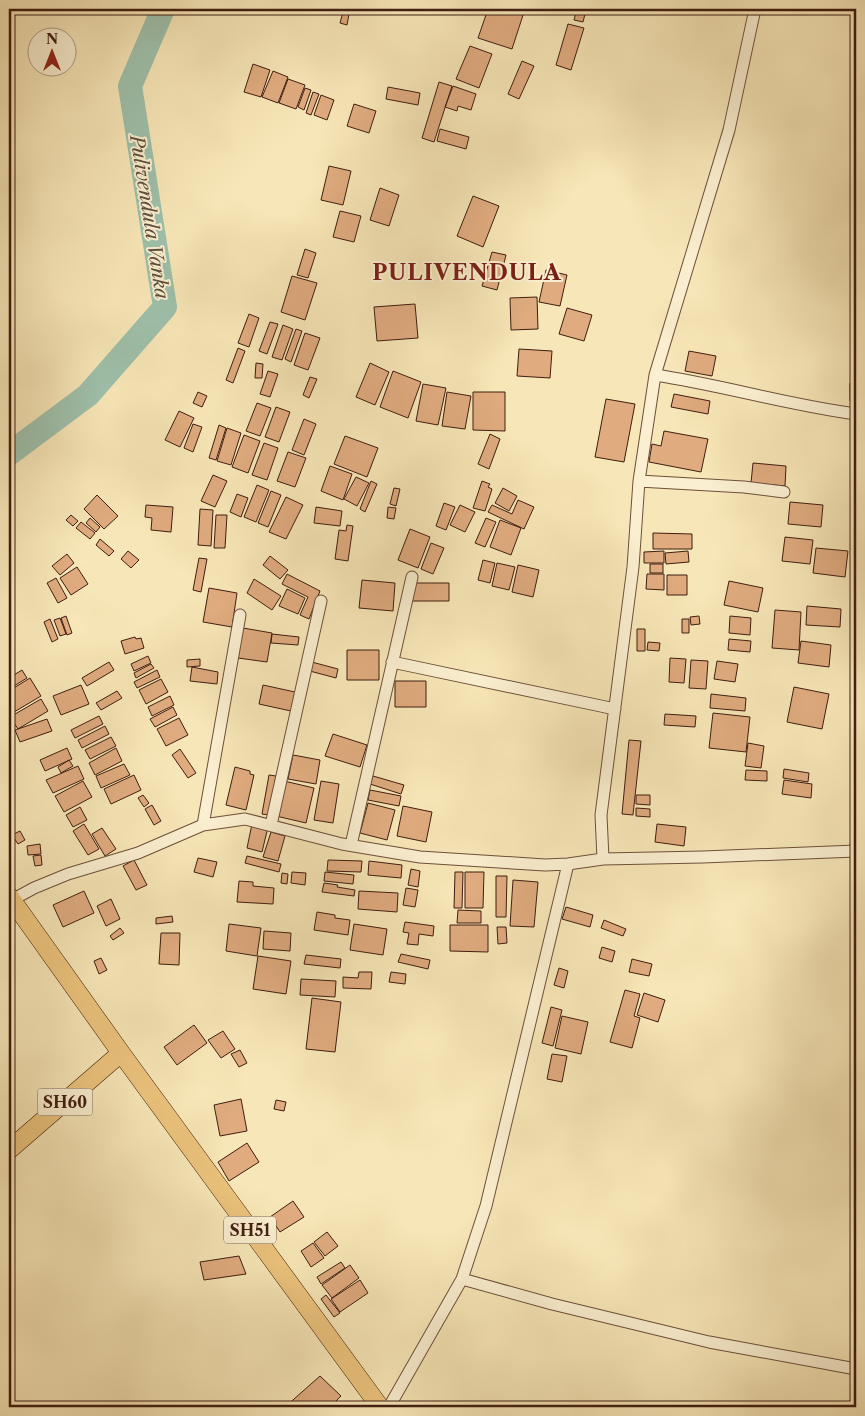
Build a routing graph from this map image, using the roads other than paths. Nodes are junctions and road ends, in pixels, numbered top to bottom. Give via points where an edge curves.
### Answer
1 (756, 9) edge
2 (655, 375) junction
3 (856, 414) edge
4 (639, 481) junction
5 (784, 492) dead end
6 (412, 578) dead end
7 (321, 601) dead end
8 (240, 615) dead end
9 (392, 662) junction
10 (615, 709) junction
11 (203, 825) junction
12 (271, 825) junction
13 (351, 845) junction
14 (856, 851) edge
15 (603, 859) junction
16 (568, 864) junction
17 (10, 898) edge
18 (121, 1053) junction
19 (9, 1150) edge
20 (462, 1279) junction
21 (856, 1369) edge
22 (380, 1407) edge
23 (389, 1407) edge

1 - 2 street via 729,130
2 - 3 street
2 - 4 street
4 - 5 street
4 - 10 street via 633,567
6 - 9 street
7 - 12 street
8 - 11 street
9 - 10 street
9 - 13 street
10 - 15 street via 601,815
11 - 12 street via 245,819
11 - 17 street via 138,853 68,874
12 - 13 street
13 - 16 street via 420,857
14 - 15 street
15 - 16 street
16 - 20 street via 486,1206
17 - 18 main road, SH51
18 - 19 main road, SH60
18 - 22 main road, SH51
20 - 21 street via 709,1342
20 - 23 street

